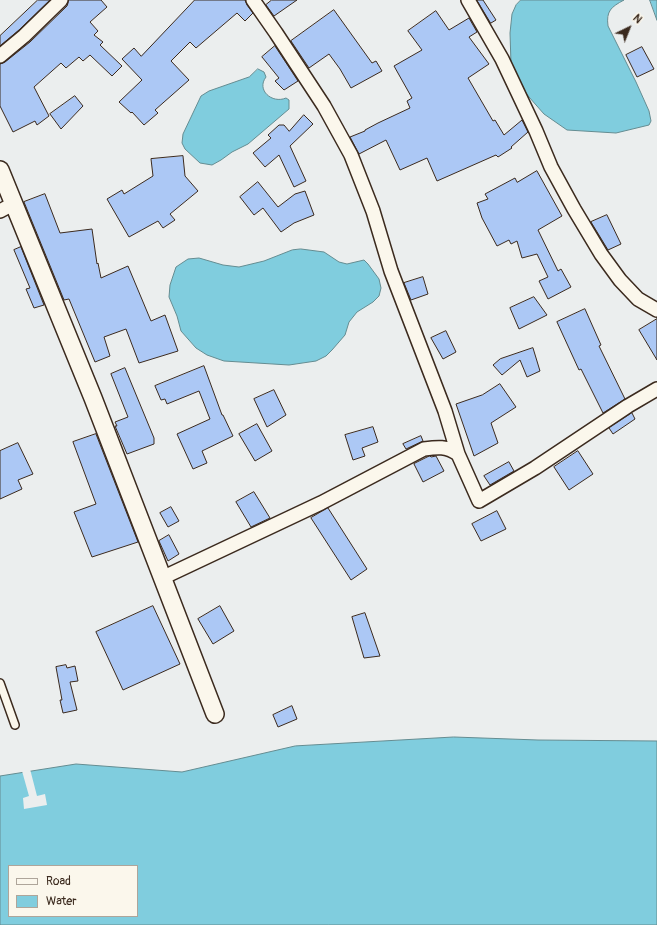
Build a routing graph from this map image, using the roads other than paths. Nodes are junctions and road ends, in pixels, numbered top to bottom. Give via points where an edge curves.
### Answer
1 (61, 0) edge
2 (253, 0) edge
3 (468, 0) edge
4 (0, 56) edge
5 (0, 170) edge
6 (7, 207) edge
7 (657, 310) edge
8 (657, 389) edge
9 (458, 454) junction
10 (162, 578) junction
11 (0, 683) edge
12 (215, 714) dead end
13 (14, 725) dead end

1 - 4 street
2 - 9 street via 324,106 350,155 374,211 391,271 445,410
3 - 7 street via 502,59 551,167 601,254 638,299
5 - 6 street
6 - 10 street via 93,398
8 - 9 street via 479,501
9 - 10 street via 450,449 438,447 424,449 321,503
10 - 12 street
11 - 13 lane

